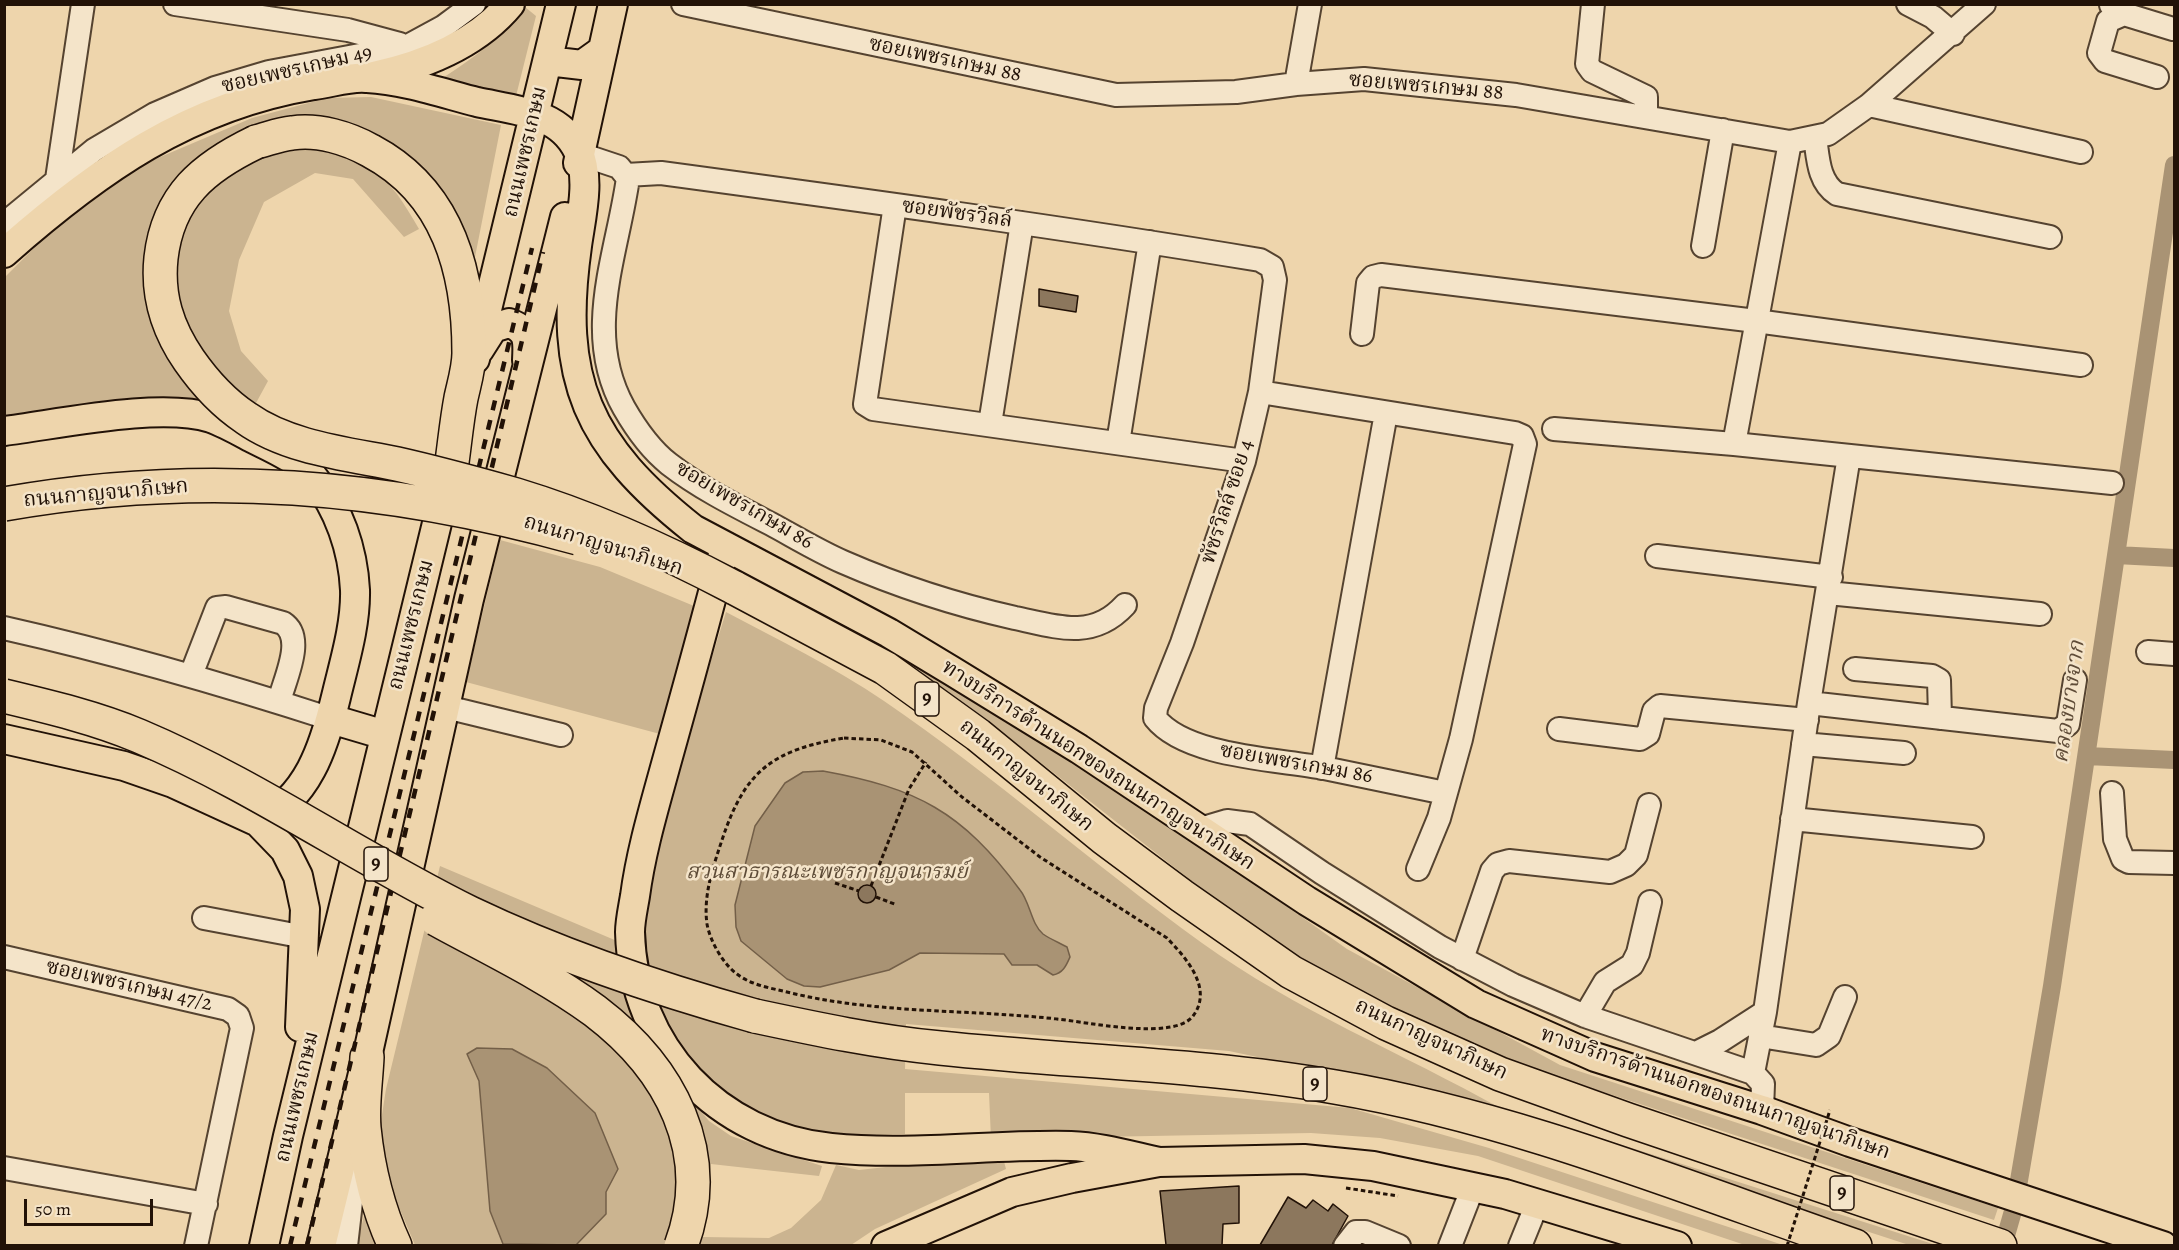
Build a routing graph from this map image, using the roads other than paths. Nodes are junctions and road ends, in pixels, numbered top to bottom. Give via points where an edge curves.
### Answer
1 (83, 4) edge
2 (175, 4) edge
3 (474, 4) edge
4 (510, 4) edge
5 (561, 4) edge
6 (613, 4) edge
7 (683, 4) edge
8 (1310, 4) edge
9 (1593, 4) edge
10 (1908, 4) edge
11 (1984, 4) edge
12 (2117, 9) edge
13 (2173, 29) dead end
14 (1953, 34) junction
15 (408, 46) junction
16 (603, 50) junction
17 (548, 61) junction
18 (2157, 76) dead end
19 (366, 77) junction
20 (1296, 84) junction
21 (1869, 105) junction
22 (535, 115) junction
23 (1646, 116) junction
24 (1723, 129) junction
25 (1815, 137) junction
26 (1791, 141) junction
27 (2081, 152) dead end
28 (580, 154) junction
29 (626, 175) junction
30 (57, 179) junction
31 (895, 205) junction
32 (4, 224) edge
33 (1022, 224) junction
34 (2050, 237) dead end
35 (1150, 242) junction
36 (1703, 246) dead end
37 (4, 253) edge
38 (1275, 280) joint
39 (1756, 321) junction
40 (1362, 334) dead end
41 (476, 354) junction
42 (527, 364) junction
43 (2081, 365) dead end
44 (1260, 392) junction
45 (1386, 413) junction
46 (990, 424) junction
47 (1554, 429) dead end
48 (4, 432) edge
49 (1118, 443) junction
50 (1734, 444) junction
51 (1849, 456) junction
52 (1244, 461) junction
53 (452, 462) junction
54 (2112, 483) dead end
55 (4, 504) edge
56 (725, 547) junction
57 (1657, 556) dead end
58 (1830, 585) junction
59 (733, 586) junction
60 (1125, 605) dead end
61 (2040, 614) dead end
62 (4, 628) edge
63 (2148, 652) dead end
64 (2175, 654) edge
65 (1855, 669) dead end
66 (192, 675) junction
67 (2074, 680) dead end
68 (4, 696) edge
69 (279, 702) junction
70 (446, 707) junction
71 (1808, 712) junction
72 (1155, 718) joint
73 (1940, 718) junction
74 (331, 719) junction
75 (1558, 729) dead end
76 (385, 735) junction
77 (561, 735) dead end
78 (4, 739) edge
79 (1803, 744) junction
80 (1904, 753) dead end
81 (1322, 768) junction
82 (1445, 793) junction
83 (2112, 793) dead end
84 (1649, 805) dead end
85 (294, 815) junction
86 (1792, 819) junction
87 (258, 822) junction
88 (1200, 829) junction
89 (1972, 837) dead end
90 (2175, 863) edge
91 (1418, 869) dead end
92 (1322, 873) junction
93 (1307, 901) junction
94 (1650, 902) dead end
95 (204, 918) dead end
96 (305, 937) junction
97 (4, 957) edge
98 (1462, 959) junction
99 (1845, 997) dead end
100 (1765, 1012) junction
101 (1585, 1017) junction
102 (1760, 1036) junction
103 (1696, 1053) junction
104 (367, 1057) junction
105 (1753, 1073) junction
106 (1762, 1110) junction
107 (352, 1118) junction
108 (288, 1136) junction
109 (1159, 1162) junction
110 (4, 1168) edge
111 (1473, 1187) junction
112 (206, 1204) junction
113 (1537, 1204) junction
114 (196, 1245) edge
115 (264, 1245) edge
116 (321, 1245) edge
117 (346, 1245) edge
118 (395, 1245) edge
119 (681, 1245) edge
120 (886, 1245) edge
121 (1345, 1245) edge
122 (1399, 1245) edge
123 (1450, 1245) edge
124 (1520, 1245) edge
125 (1677, 1245) edge
126 (1855, 1245) edge
127 (2000, 1245) edge
128 (2163, 1245) edge

1 - 30 street
2 - 15 street via 348,30
3 - 15 street, ซอยเพชรเกษม 49
4 - 19 main road via 470,40 409,67
5 - 17 main road, ถนนเพชรเกษม
6 - 16 main road
7 - 20 street, ซอยเพชรเกษม 88 via 1116,95 1236,92
8 - 20 street
9 - 23 street via 1587,64 1593,71 1647,96
10 - 14 street via 1933,17
11 - 14 street, ซอยเพชรเกษม 88
12 - 13 street
12 - 18 street via 2108,21 2099,53 2105,61
14 - 21 street, ซอยเพชรเกษม 88
15 - 30 street, ซอยเพชรเกษม 49 via 291,67 215,88 155,114 94,150
16 - 17 main road via 582,65
16 - 28 main road
17 - 22 main road, ถนนเพชรเกษม
19 - 22 main road
19 - 37 main road via 273,92 212,112 165,134 63,202
20 - 23 street, ซอยเพชรเกษม 88 via 1342,79 1416,84
21 - 25 street, ซอยเพชรเกษม 88 via 1828,134
21 - 27 street
22 - 28 main road via 557,125
22 - 41 main road, ถนนเพชรเกษม
23 - 24 street, ซอยเพชรเกษม 88
24 - 26 street, ซอยเพชรเกษม 88
24 - 36 street
25 - 26 street, ซอยเพชรเกษม 88
25 - 34 street via 1821,172 1828,189 1837,194
26 - 39 street
28 - 29 street via 619,167
28 - 42 main road
28 - 56 main road, ทางบริการด้านนอกของถนนกาญจนาภิเษก via 583,201 570,327 582,392 608,444 627,468 664,506
29 - 31 street, ซอยพัชรวิลล์ via 661,173
29 - 60 street, ซอยเพชรเกษม 86 via 604,296 603,337 609,375 623,407 641,436 668,463 735,506 843,562 952,602 1078,628 1111,620
30 - 32 street, ซอยเพชรเกษม 49
31 - 33 street, ซอยพัชรวิลล์
31 - 46 street via 865,404 873,409
33 - 35 street, ซอยพัชรวิลล์
33 - 46 street
35 - 38 street, ซอยพัชรวิลล์ via 1260,260 1272,267
35 - 49 street
38 - 44 street, พัชรวิลล์ ซอย 4
39 - 40 street via 1381,275 1368,283
39 - 43 street
39 - 50 street
41 - 42 main road via 493,327 509,323 525,331
41 - 53 main road, ถนนเพชรเกษม
42 - 70 main road
44 - 45 street
44 - 52 street, พัชรวิลล์ ซอย 4
45 - 81 street
45 - 82 street via 1515,434 1522,436 1525,444 1461,739
46 - 49 street
47 - 50 street
48 - 74 main road via 149,413 184,413 212,418 285,455 312,476 335,512 350,550 355,592 349,641
49 - 52 street
50 - 51 street
51 - 54 street
51 - 58 street
52 - 72 street, พัชรวิลล์ ซอย 4
53 - 59 highway, bridge via 469,356 466,301 453,248 434,205 412,180 381,156 357,143 325,134 293,132 256,142 223,158 187,190 173,213 163,243 159,279 164,312 178,344 209,388 247,419 290,439 426,471 577,515 666,552
53 - 76 main road, ถนนเพชรเกษม
55 - 59 highway, ถนนกาญจนาภิเษก / 9, bridge via 142,486 308,487 384,495 507,518
56 - 88 main road, ทางบริการด้านนอกของถนนกาญจนาภิเษก via 925,655
56 - 109 main road via 641,854 630,931 635,972 650,1022 665,1048 701,1093 746,1124 784,1140 879,1150 1074,1146
57 - 58 street
58 - 61 street
58 - 71 street
59 - 127 highway, ถนนกาญจนาภิเษก / 9 via 885,668 978,735 1104,838 1292,972 1386,1023 1500,1074
62 - 66 street
63 - 64 street
65 - 73 street via 1932,676 1939,680
66 - 69 street
66 - 69 street via 217,608 283,623 290,627 295,641
67 - 73 street via 2068,724 2058,731
68 - 85 highway, 9, bridge via 136,735 224,776
69 - 74 street
70 - 77 street
70 - 104 main road
71 - 73 street
71 - 75 street via 1660,706 1654,711 1648,734 1640,739
71 - 79 street
72 - 81 street, ซอยเพชรเกษม 86 via 1173,733 1214,750
74 - 76 main road
74 - 87 main road via 312,772 294,798
76 - 108 main road, ถนนเพชรเกษม
78 - 87 main road via 124,766 173,783
79 - 80 street
79 - 86 street
81 - 82 street, ซอยเพชรเกษม 86
82 - 91 street
83 - 90 street via 2115,838 2123,859
84 - 98 street via 1636,855 1610,872 1509,861 1498,864 1492,871
85 - 119 highway, bridge via 428,914 594,1010 645,1058 681,1116 692,1152 691,1219
85 - 126 highway, 9, bridge via 409,882 538,944 755,1016 925,1047 1235,1073 1334,1086 1508,1126
86 - 89 street
86 - 100 street
87 - 96 main road via 285,850 298,876 305,909
88 - 92 street via 1227,821 1250,824
88 - 93 main road, ทางบริการด้านนอกของถนนกาญจนาภิเษก
92 - 93 street
92 - 98 street
93 - 106 main road, ทางบริการด้านนอกของถนนกาญจนาภิเษก via 1476,1004 1531,1030 1595,1057
94 - 101 street via 1632,965 1605,982
95 - 96 street
96 - 108 main road via 299,1050
97 - 112 street, ซอยเพชรเกษม 47/2 via 228,1009 238,1016 242,1028
98 - 101 street
99 - 102 street via 1829,1036 1816,1045
100 - 102 street
100 - 103 street
101 - 103 street
102 - 105 street
103 - 105 street
104 - 107 main road
104 - 118 highway via 364,1126 368,1155
105 - 106 street via 1763,1084
106 - 128 main road, ทางบริการด้านนอกของถนนกาญจนาภิเษก
107 - 116 main road
107 - 117 street via 354,1176
108 - 115 main road, ถนนเพชรเกษม
109 - 111 main road via 1304,1159 1372,1166
109 - 120 main road via 1012,1192
110 - 112 street
111 - 113 main road
111 - 123 street
112 - 114 street
113 - 124 street
113 - 125 main road
121 - 122 street via 1356,1232 1365,1232

